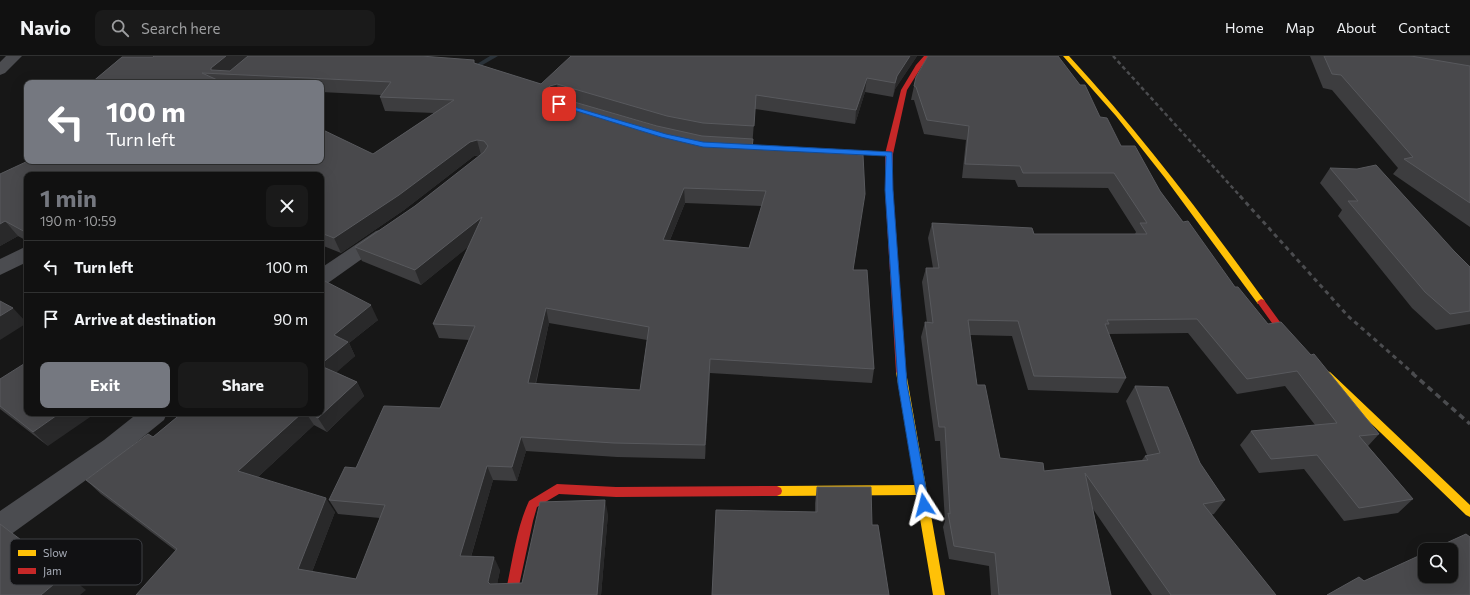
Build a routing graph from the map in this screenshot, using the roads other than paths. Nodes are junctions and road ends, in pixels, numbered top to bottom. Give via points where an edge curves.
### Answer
1 (15, 56) edge
2 (927, 56) edge
3 (1066, 56) edge
4 (0, 70) edge
5 (717, 145) edge
6 (889, 154) junction
7 (400, 224) edge
8 (24, 255) edge
9 (0, 268) edge
10 (324, 276) edge
11 (1301, 351) edge
12 (1318, 367) edge
13 (151, 416) edge
14 (921, 490) junction
15 (1470, 512) edge
16 (0, 526) edge
17 (511, 595) edge
18 (938, 595) edge

1 - 4 street
2 - 6 street via 904,90
3 - 11 street via 1147,150 1284,335
5 - 6 street
6 - 14 street via 889,190 902,384
7 - 10 street
8 - 9 street
12 - 15 street
13 - 16 street via 113,447
14 - 17 street via 616,492 557,489 533,504
14 - 18 street

